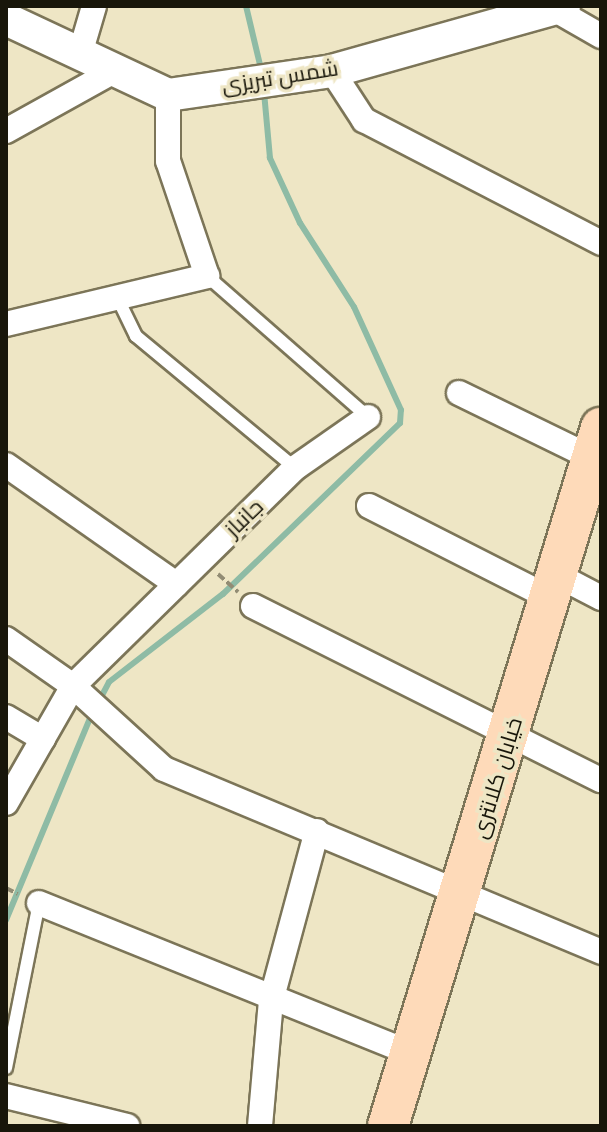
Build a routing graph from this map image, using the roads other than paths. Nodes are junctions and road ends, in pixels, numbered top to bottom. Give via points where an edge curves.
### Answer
1 (94, 6) edge
2 (559, 8) edge
3 (17, 16) edge
4 (601, 36) edge
5 (80, 54) junction
6 (332, 71) junction
7 (112, 72) junction
8 (168, 95) junction
9 (6, 131) edge
10 (601, 243) edge
11 (207, 276) junction
12 (118, 299) junction
13 (6, 324) edge
14 (459, 393) dead end
15 (368, 417) joint
16 (598, 441) edge
17 (6, 465) edge
18 (295, 468) junction
19 (369, 506) dead end
20 (176, 584) junction
21 (554, 587) junction
22 (601, 598) edge
23 (253, 606) road end
24 (6, 639) edge
25 (73, 686) junction
26 (6, 717) edge
27 (510, 734) junction
28 (43, 739) junction
29 (601, 780) edge
30 (6, 803) edge
31 (317, 831) junction
32 (461, 898) junction
33 (39, 903) joint
34 (601, 952) edge
35 (271, 1001) junction
36 (413, 1054) junction
37 (6, 1068) edge
38 (6, 1096) edge
39 (127, 1126) edge
40 (260, 1126) edge
41 (388, 1126) edge

1 - 5 street
2 - 4 street
2 - 6 street, شمس تبریزی
3 - 5 street
5 - 7 street
6 - 8 street, شمس تبریزی
6 - 10 street via 364,120
7 - 8 street
7 - 9 street
8 - 11 street via 168,161
11 - 12 street
11 - 15 lane, جانباز
12 - 13 street
12 - 18 lane via 136,336
14 - 16 street
15 - 18 street, جانباز
16 - 21 main road, خیابان کلانتری
17 - 20 street
18 - 20 street, جانباز
19 - 21 street
20 - 25 street, جانباز
21 - 22 street
21 - 27 main road, خیابان کلانتری
23 - 27 street
24 - 25 street
25 - 28 street, جانباز
25 - 31 street via 164,769
26 - 28 street
27 - 29 street
27 - 32 main road, خیابان کلانتری
28 - 30 street, جانباز
31 - 32 street
31 - 35 street
32 - 34 street
32 - 36 main road, خیابان کلانتری
33 - 35 street
33 - 37 lane
35 - 36 street
35 - 40 street
36 - 41 main road, خیابان کلانتری
38 - 39 street

